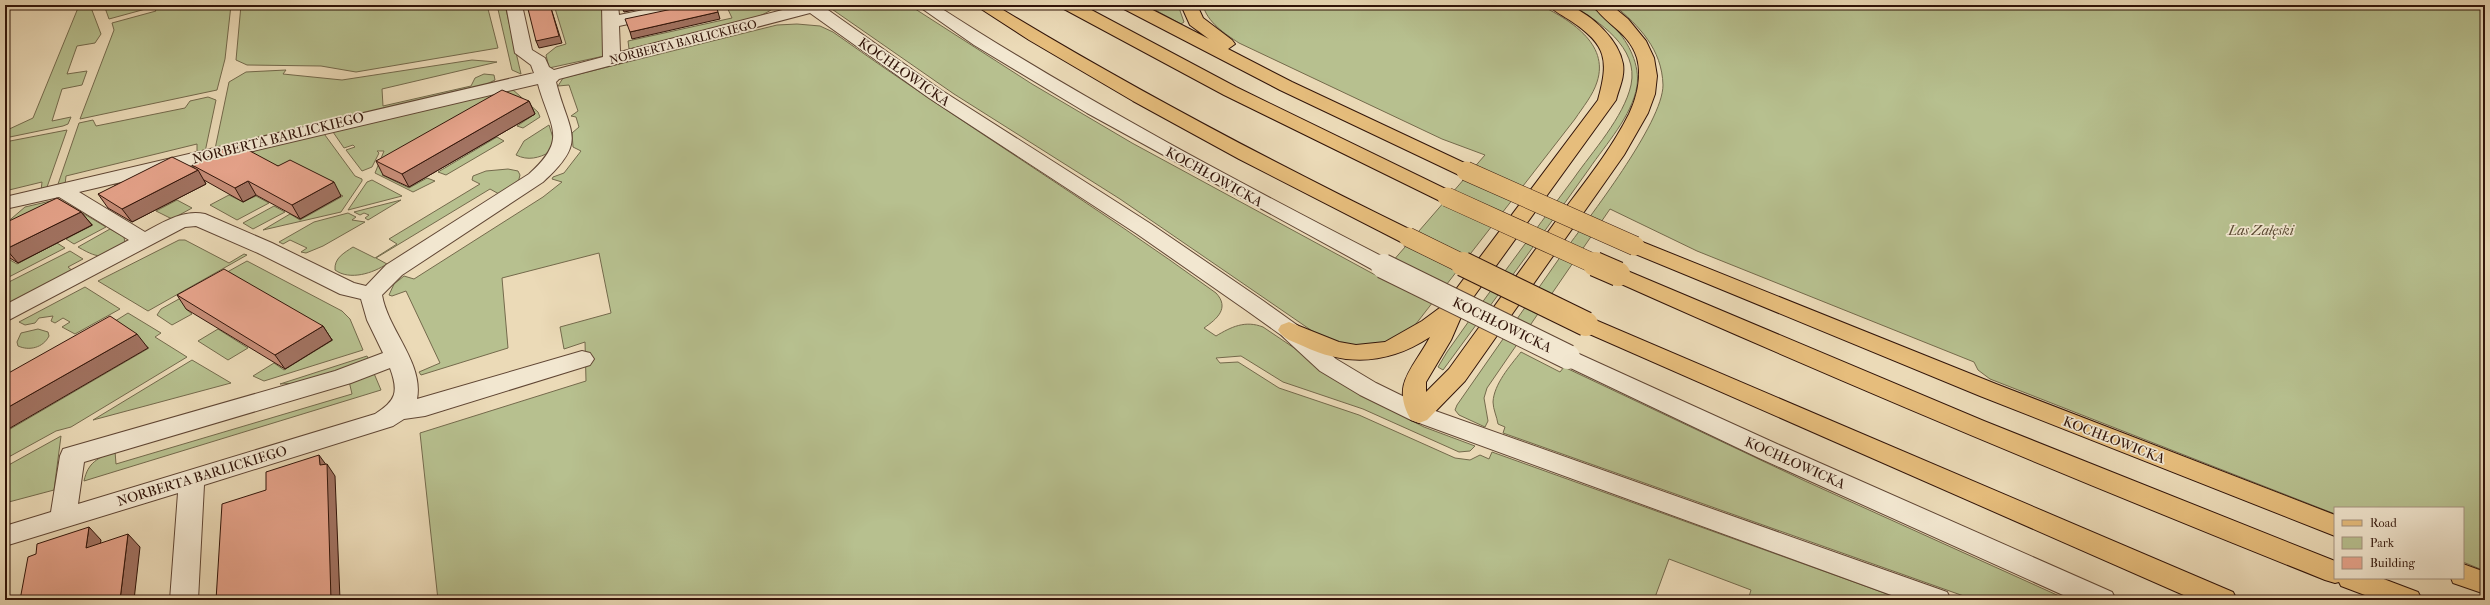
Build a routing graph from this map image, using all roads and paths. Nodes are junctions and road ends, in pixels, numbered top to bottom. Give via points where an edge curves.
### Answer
1 (514, 5) edge
2 (692, 5) edge
3 (925, 5) edge
4 (983, 5) edge
5 (1070, 5) edge
6 (1130, 5) edge
7 (1189, 5) edge
8 (1557, 5) edge
9 (1601, 5) edge
10 (812, 6) edge
11 (611, 13) edge
12 (612, 60) junction
13 (552, 76) junction
14 (1286, 86) junction
15 (62, 190) junction
16 (5, 203) edge
17 (145, 241) junction
18 (372, 294) junction
19 (1454, 308) junction
20 (5, 314) edge
21 (1289, 330) junction
22 (396, 357) junction
23 (582, 359) dead end
24 (398, 411) junction
25 (1419, 414) junction
26 (192, 479) junction
27 (63, 519) junction
28 (2334, 526) edge
29 (5, 536) edge
30 (2334, 572) edge
31 (2464, 574) edge
32 (2354, 579) edge
33 (2485, 583) edge
34 (184, 600) edge
35 (1937, 600) edge
36 (2102, 600) edge
37 (2223, 600) edge
38 (2408, 600) edge

1 - 13 street via 524,53 539,62 541,70
2 - 11 street
3 - 36 street, KOCHŁOWICKA, bridge via 1028,70 1152,143 1383,266 1768,451
4 - 37 main road, bridge via 1172,115 1278,173 1586,324
5 - 30 main road, bridge via 1230,91 1447,197 1618,274 1777,345 1992,435
6 - 14 main road, KOCHŁOWICKA
7 - 14 main road via 1196,20
8 - 19 main road via 1580,18 1594,30 1612,55 1614,76 1607,100
9 - 25 main road via 1628,29 1645,54 1649,82 1645,102 1633,127 1614,155 1457,375
10 - 12 street, NORBERTA BARLICKIEGO via 742,28
10 - 21 street, KOCHŁOWICKA via 935,94 1144,229
11 - 12 street
12 - 13 street, NORBERTA BARLICKIEGO
13 - 15 street, NORBERTA BARLICKIEGO via 324,126
13 - 18 street via 547,82 564,138 560,152 552,164 521,190 394,270 379,283
14 - 28 main road, KOCHŁOWICKA, bridge via 1466,171 1635,246 1988,390
15 - 16 street, NORBERTA BARLICKIEGO
15 - 17 street
17 - 18 street via 180,222 198,219 265,248 348,289
17 - 20 street
18 - 22 street via 374,310
19 - 21 main road via 1420,335 1385,352 1346,353 1319,345
19 - 25 main road via 1440,340 1414,382 1414,399
21 - 25 street, KOCHŁOWICKA via 1328,366
22 - 24 street via 407,384 406,399
22 - 27 street via 343,377 72,456
23 - 24 street, NORBERTA BARLICKIEGO via 425,407
24 - 26 street, NORBERTA BARLICKIEGO via 384,420
25 - 35 street, KOCHŁOWICKA
26 - 27 street, NORBERTA BARLICKIEGO
26 - 34 street
27 - 29 street, NORBERTA BARLICKIEGO
31 - 33 main road
32 - 38 main road

